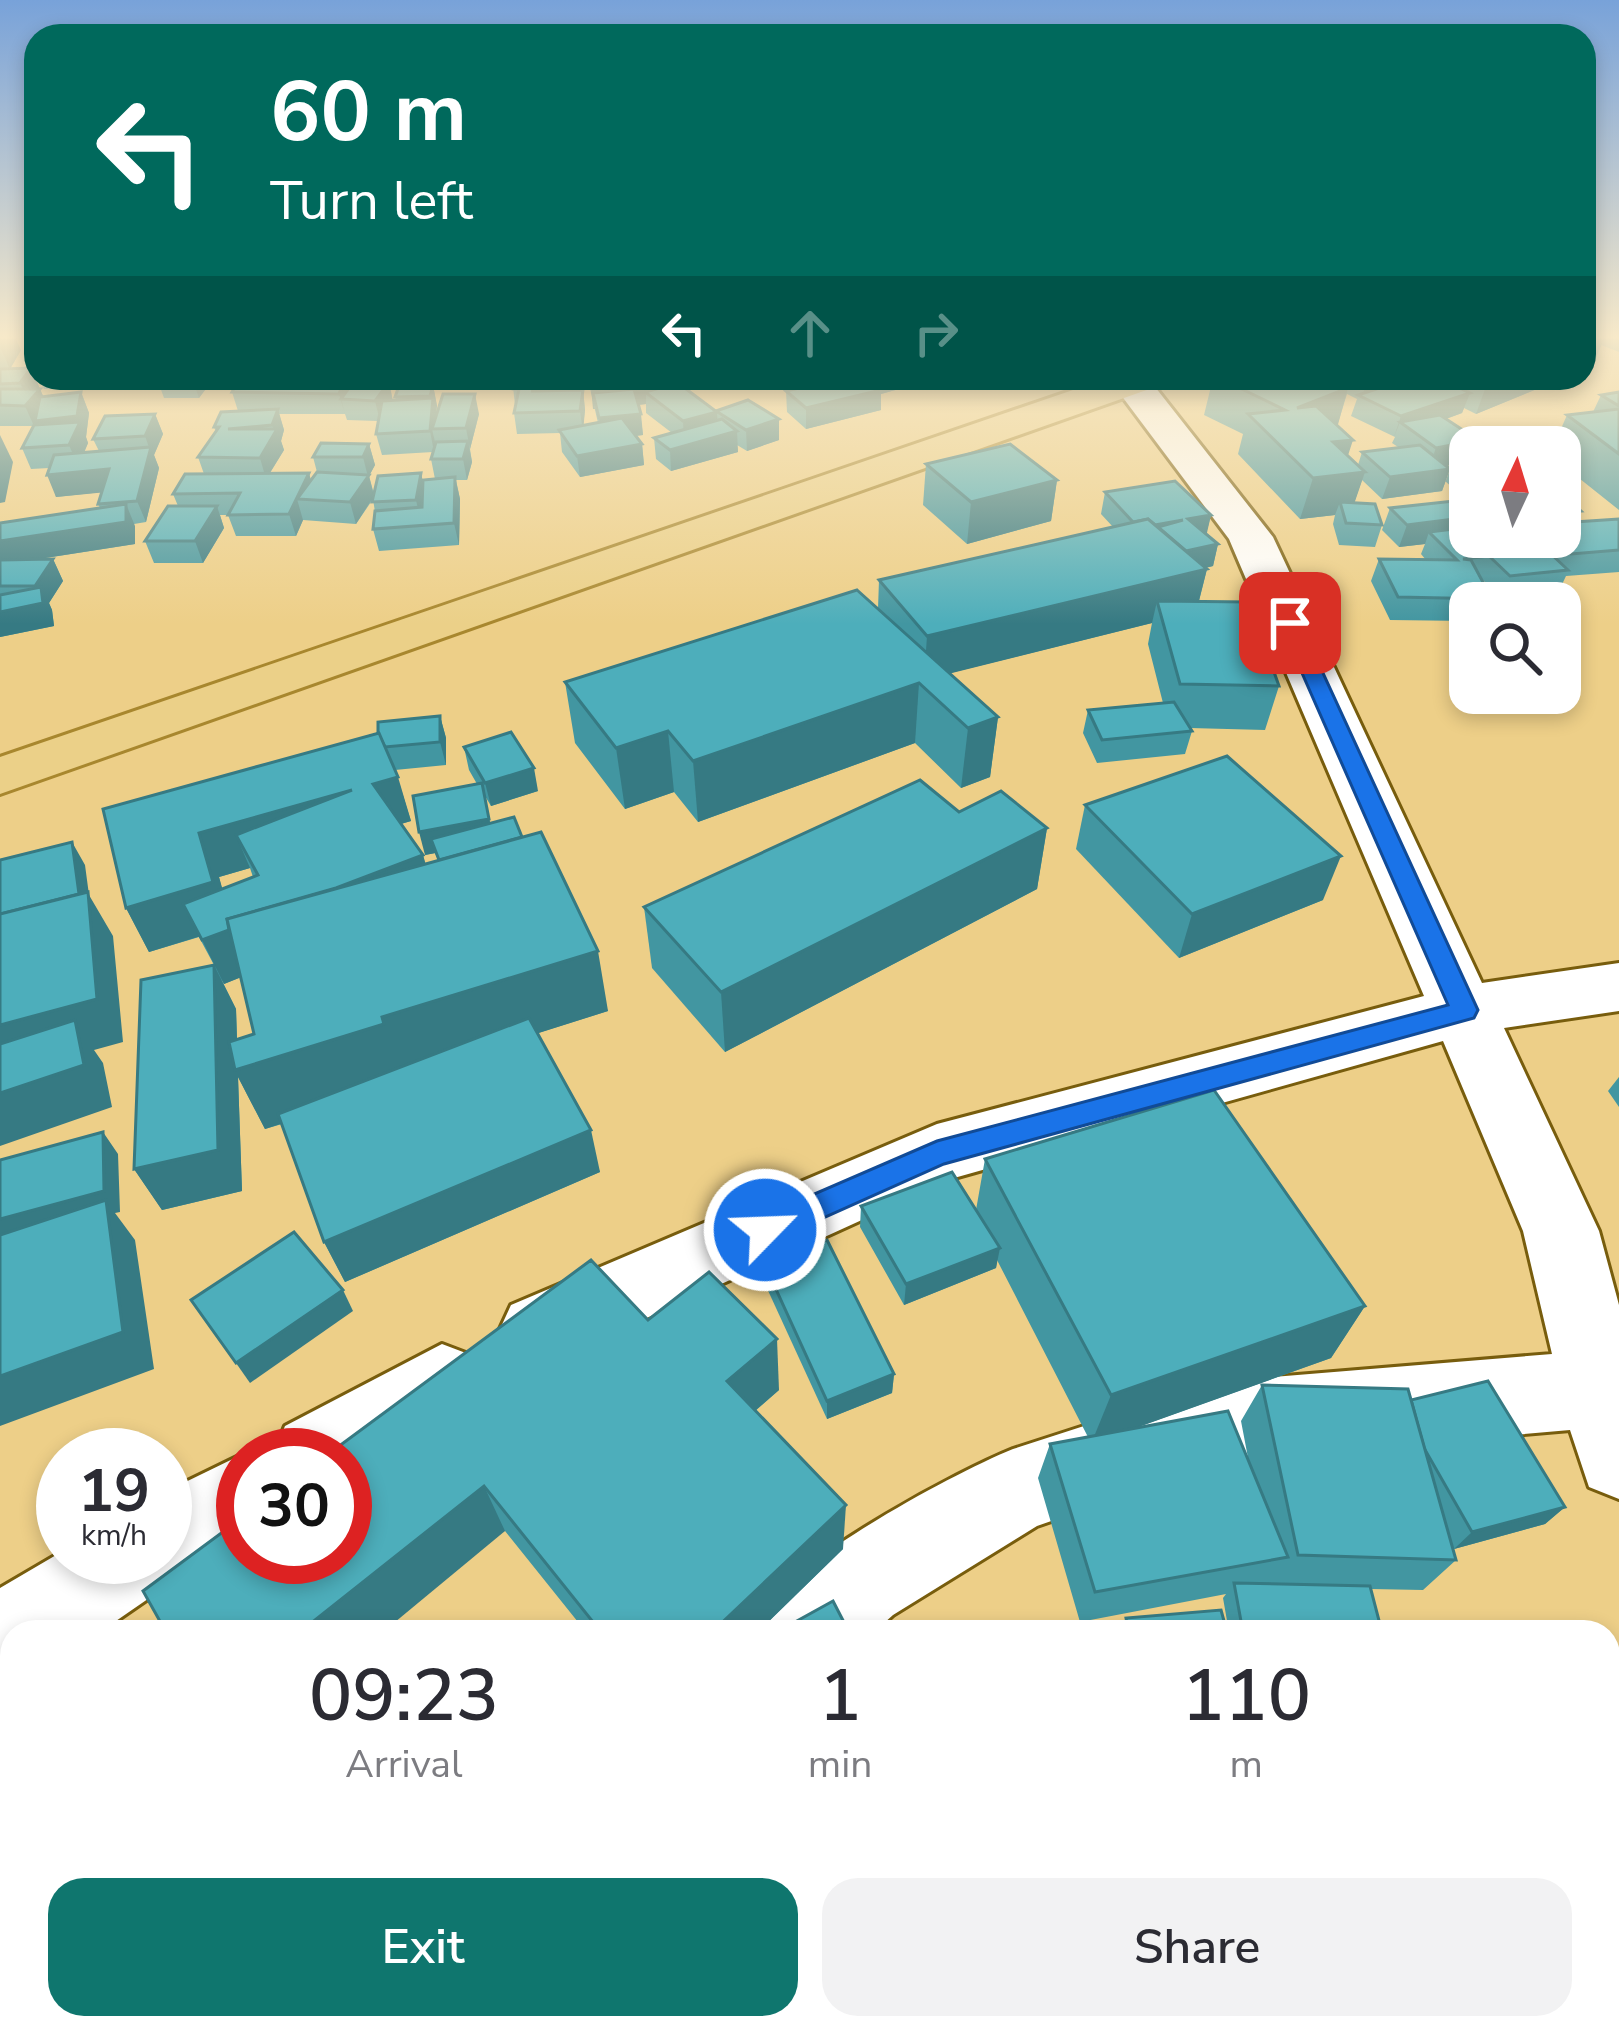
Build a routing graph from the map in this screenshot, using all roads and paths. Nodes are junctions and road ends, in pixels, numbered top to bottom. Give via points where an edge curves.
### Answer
1 (982, 434) edge
2 (1177, 434) edge
3 (0, 776) edge
4 (1619, 987) edge
5 (1464, 1010) junction
6 (1610, 1424) edge
7 (363, 1428) edge
8 (93, 1584) edge
9 (34, 1620) edge
10 (819, 1620) edge

1 - 3 main road
2 - 5 street via 1251,537
4 - 5 street
5 - 6 street via 1561,1231
5 - 7 street via 937,1153 508,1345
6 - 10 street via 1223,1421 1012,1492 861,1583
8 - 9 street

